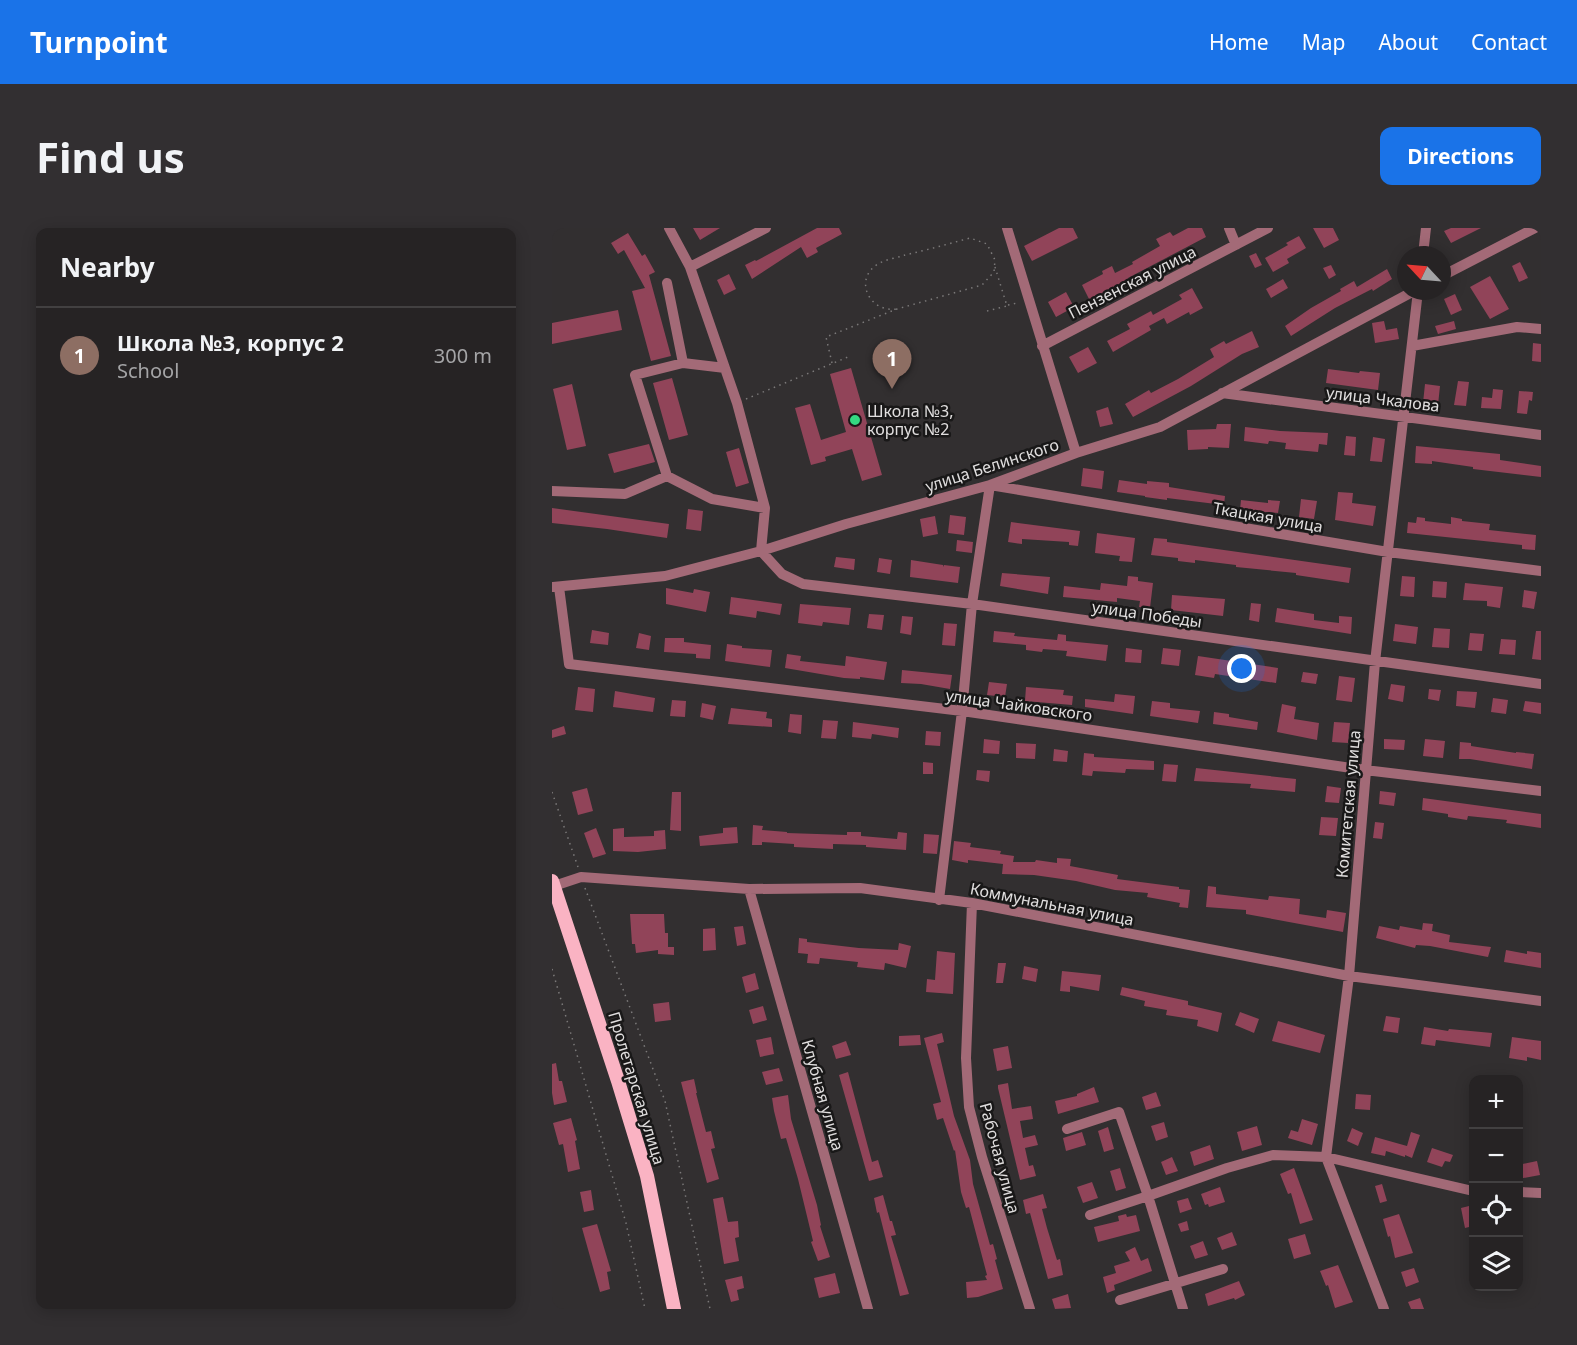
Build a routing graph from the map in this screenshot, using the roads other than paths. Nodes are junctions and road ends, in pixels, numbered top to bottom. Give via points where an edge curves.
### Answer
1 (669, 228) edge
2 (766, 228) edge
3 (1008, 228) edge
4 (1229, 228) edge
5 (1268, 228) edge
6 (1426, 228) edge
7 (1534, 228) edge
8 (1236, 245) junction
9 (1424, 246) edge
10 (690, 267) junction
11 (1451, 271) edge
12 (667, 283) dead end
13 (1397, 300) edge
14 (1418, 300) edge
15 (1541, 329) edge
16 (1042, 346) junction
17 (1412, 346) junction
18 (683, 363) junction
19 (725, 368) junction
20 (1222, 393) junction
21 (1405, 416) junction
22 (1541, 435) edge
23 (1076, 453) junction
24 (667, 476) junction
25 (990, 485) junction
26 (552, 491) edge
27 (765, 508) junction
28 (761, 551) junction
29 (1388, 552) junction
30 (1541, 571) edge
31 (555, 587) edge
32 (972, 604) junction
33 (1375, 662) junction
34 (1541, 684) edge
35 (962, 711) junction
36 (1365, 770) junction
37 (1541, 791) edge
38 (553, 883) edge
39 (748, 889) junction
40 (939, 900) junction
41 (972, 903) junction
42 (1349, 976) junction
43 (1541, 1000) edge
44 (1067, 1129) dead end
45 (1326, 1157) junction
46 (1469, 1190) edge
47 (1523, 1192) edge
48 (1541, 1193) edge
49 (1148, 1196) junction
50 (1090, 1215) dead end
51 (1223, 1269) dead end
52 (1174, 1283) junction
53 (1120, 1300) dead end
54 (674, 1309) edge
55 (868, 1309) edge
56 (1030, 1309) edge
57 (1183, 1309) edge
58 (1384, 1309) edge

1 - 10 street
2 - 10 street
3 - 16 street
4 - 8 street
5 - 8 street, Пензенская улица
6 - 9 street
7 - 11 street
8 - 16 street, Пензенская улица
10 - 19 street
12 - 18 street
13 - 20 street, улица Белинского
14 - 17 street, Комитетская улица
15 - 17 street via 1517,327
16 - 23 street
17 - 21 street, Комитетская улица
18 - 19 street
18 - 24 street via 635,375
19 - 27 street
20 - 21 street, улица Чкалова
20 - 23 street, улица Белинского via 1160,427
21 - 22 street, улица Чкалова
21 - 29 street, Комитетская улица
23 - 25 street, улица Белинского
24 - 26 street via 625,494
24 - 27 street via 712,500
25 - 28 street, улица Белинского
25 - 29 street, Ткацкая улица
25 - 32 street
27 - 28 street
28 - 31 street, улица Белинского via 665,576
28 - 32 street, улица Победы via 782,574 803,584
29 - 30 street, Ткацкая улица
29 - 33 street, Комитетская улица
31 - 35 street, улица Чайковского via 569,664
32 - 33 street, улица Победы
32 - 35 street
33 - 34 street, улица Победы
33 - 36 street, Комитетская улица
35 - 36 street, улица Чайковского
35 - 40 street
36 - 37 street, улица Чайковского
36 - 42 street, Комитетская улица
38 - 39 street, Коммунальная улица via 581,877
38 - 54 main road, Пролетарская улица via 647,1176
39 - 40 street, Коммунальная улица via 860,888
39 - 55 street, Клубная улица
40 - 41 street, Коммунальная улица
41 - 42 street, Коммунальная улица
41 - 56 street, Рабочая улица via 966,1058 969,1107
42 - 43 street, Коммунальная улица
42 - 45 street, Комитетская улица
44 - 49 street via 1119,1112
45 - 46 street
45 - 49 street via 1273,1155
45 - 58 street, Комитетская улица
47 - 48 street
49 - 50 street
49 - 52 street
51 - 52 street
52 - 53 street
52 - 57 street

